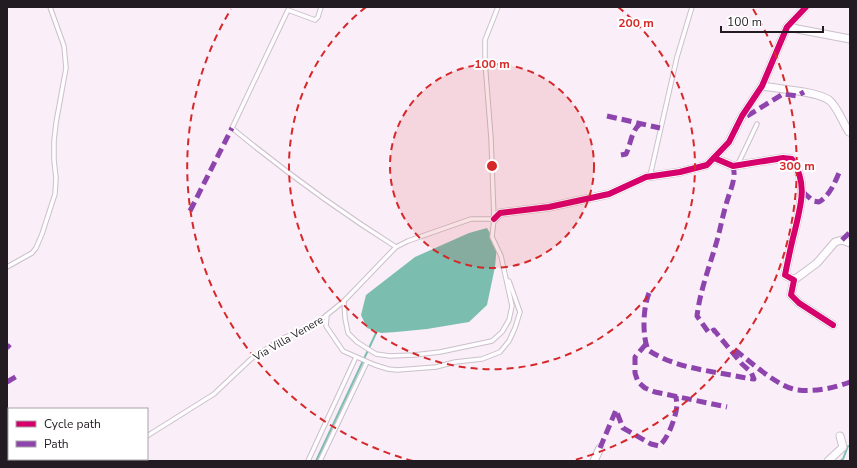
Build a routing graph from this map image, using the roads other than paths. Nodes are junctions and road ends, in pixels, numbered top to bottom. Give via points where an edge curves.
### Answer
1 (50, 7) edge
2 (321, 7) edge
3 (498, 7) edge
4 (692, 7) edge
5 (806, 7) edge
6 (787, 27) junction
7 (850, 39) edge
8 (762, 86) junction
9 (757, 124) dead end
10 (850, 131) edge
11 (714, 158) junction
12 (738, 166) junction
13 (650, 176) junction
14 (494, 219) junction
15 (850, 243) edge
16 (396, 247) junction
17 (7, 267) edge
18 (505, 272) junction
19 (794, 280) junction
20 (344, 301) junction
21 (327, 315) junction
22 (834, 325) dead end
23 (358, 358) junction
24 (367, 362) junction
25 (148, 435) edge
26 (840, 436) dead end
27 (600, 448) dead end
28 (308, 461) edge
29 (320, 461) edge
30 (594, 461) edge
31 (828, 461) edge

1 - 17 lane via 64,46 66,68 54,141 54,194 36,248
2 - 16 lane via 315,20 288,10 232,128 258,150
3 - 14 lane via 485,40
4 - 13 lane via 677,56
5 - 6 street
6 - 7 street
6 - 8 street
8 - 10 street via 804,92 829,100
8 - 11 street via 729,142
9 - 12 lane
11 - 12 street
11 - 13 street via 707,165
12 - 19 street via 783,158 792,159 796,165 803,192 785,275
13 - 14 street via 609,194 549,207 500,213
14 - 16 lane, Via Villa Venere via 472,219
14 - 18 lane via 492,237
15 - 19 street via 842,240 835,242 816,263
16 - 20 lane, Via Villa Venere
18 - 20 lane via 512,306 509,320 502,332 492,341 440,352 390,356 376,354 348,333
18 - 24 lane via 520,312 509,341 500,352 482,359 409,370
19 - 22 street via 791,295
20 - 21 lane, Via Villa Venere
21 - 23 lane via 326,326 343,351
21 - 25 lane, Via Villa Venere via 307,329 284,338 251,359 214,394
23 - 24 lane
23 - 28 lane
24 - 29 lane
26 - 31 street via 843,447
27 - 30 street

